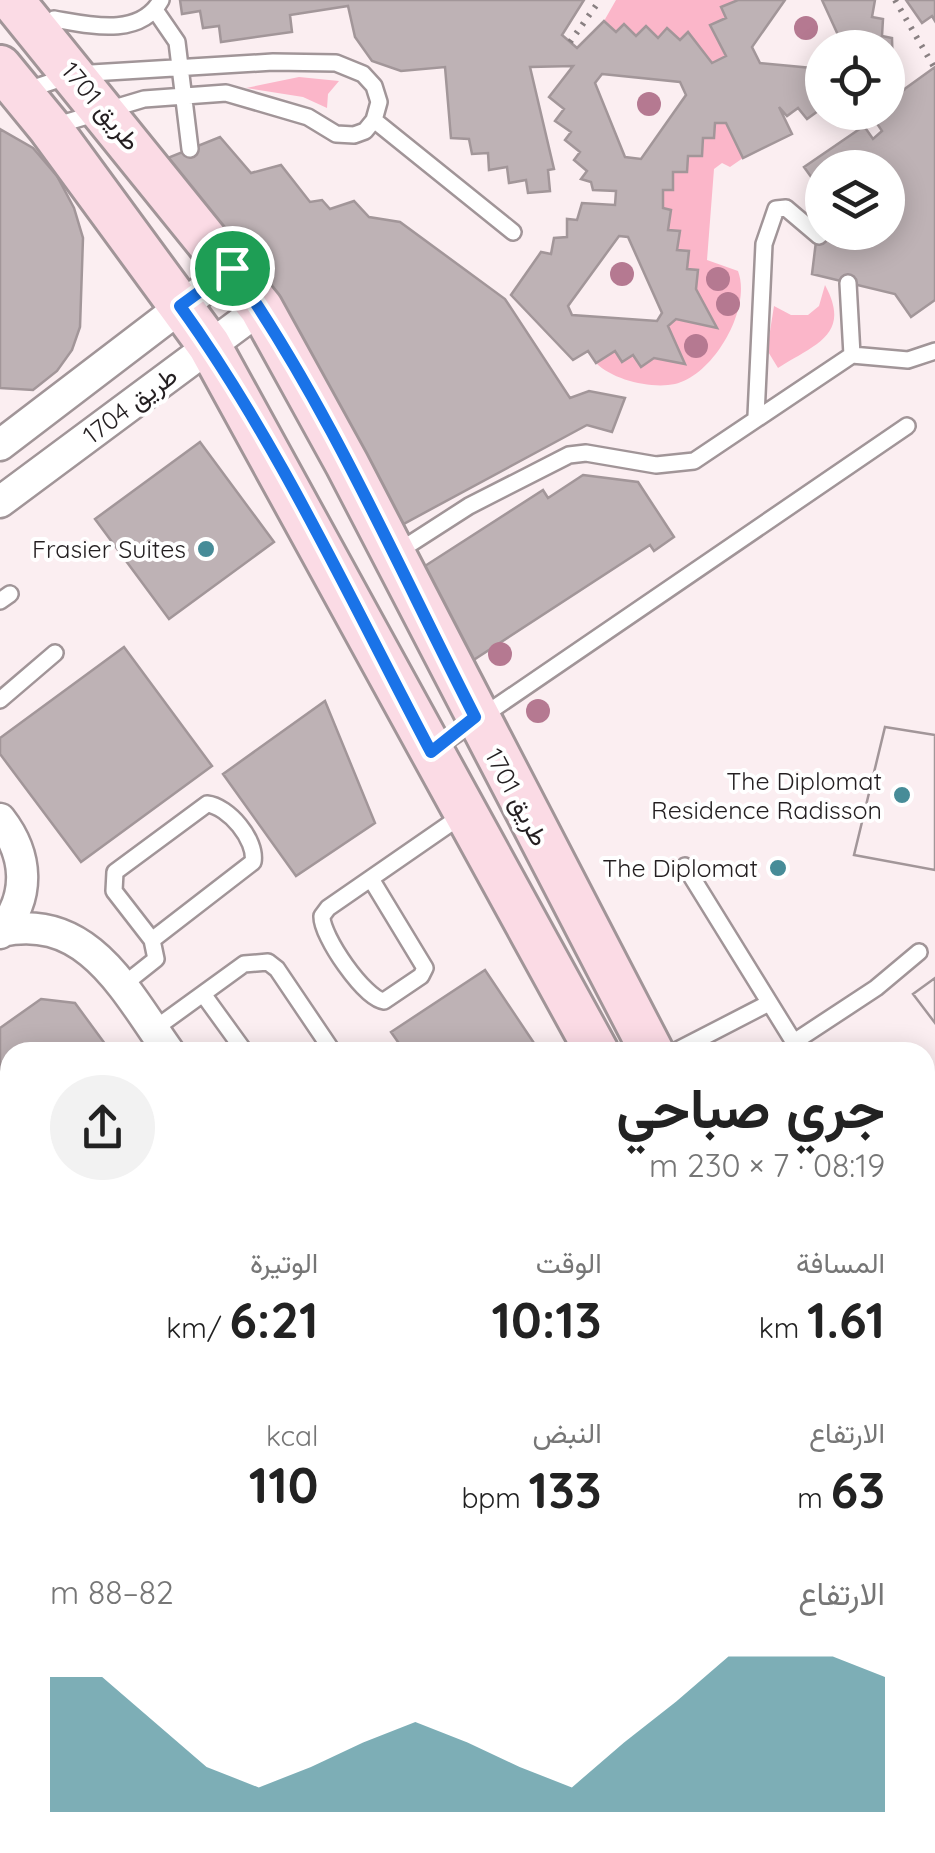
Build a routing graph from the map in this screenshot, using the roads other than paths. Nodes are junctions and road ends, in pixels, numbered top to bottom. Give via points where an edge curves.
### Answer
1 (12, 0) edge
2 (158, 5) edge
3 (54, 19) dead end
4 (180, 68) junction
5 (75, 74) junction
6 (8, 79) edge
7 (182, 94) junction
8 (104, 108) junction
9 (374, 120) junction
10 (50, 128) junction
11 (190, 149) dead end
12 (805, 225) edge
13 (514, 232) dead end
14 (232, 268) junction
15 (848, 283) dead end
16 (180, 306) junction
17 (260, 308) junction
18 (209, 345) junction
19 (935, 351) edge
20 (852, 354) junction
21 (756, 416) junction
22 (907, 426) dead end
23 (0, 444) edge
24 (0, 502) edge
25 (438, 503) dead end
26 (447, 519) junction
27 (392, 555) junction
28 (55, 653) dead end
29 (0, 700) edge
30 (475, 717) junction
31 (431, 752) junction
32 (464, 813) junction
33 (0, 819) edge
34 (685, 866) dead end
35 (371, 880) junction
36 (1, 932) edge
37 (152, 940) junction
38 (919, 952) dead end
39 (122, 986) junction
40 (203, 994) junction
41 (769, 1002) junction
42 (161, 1041) edge
43 (238, 1042) edge
44 (326, 1042) edge
45 (591, 1042) edge
46 (647, 1042) edge
47 (693, 1042) edge
48 (794, 1042) edge
49 (804, 1042) edge

1 - 5 street, طريق 1701
2 - 3 lane via 132,24
2 - 4 lane via 174,31
4 - 5 lane
4 - 7 lane
4 - 9 lane via 336,63 374,86
5 - 6 lane
5 - 8 street, طريق 1701
6 - 10 street, طريق 1701
7 - 8 lane
7 - 9 lane via 226,93 280,107 336,134 365,131
7 - 11 lane
8 - 10 lane
8 - 14 street, طريق 1701
9 - 13 lane
10 - 16 street, طريق 1701
12 - 21 lane via 786,208 770,218
14 - 16 street, طريق 1704
14 - 17 street, طريق 1701
15 - 20 lane
16 - 18 street, طريق 1701
16 - 23 street, طريق 1704
17 - 18 street, طريق 1704
17 - 27 street, طريق 1701
18 - 24 street, طريق 1704
18 - 31 street, طريق 1701
19 - 20 lane via 908,360
20 - 21 lane
21 - 26 lane via 694,461 656,465 577,453
22 - 30 lane
25 - 26 lane
26 - 27 lane
27 - 30 street, طريق 1701
28 - 29 lane
30 - 31 lane
30 - 46 street, طريق 1701
31 - 32 street, طريق 1701
32 - 35 lane
32 - 45 street, طريق 1701
33 - 36 street via 23,868 20,902
34 - 41 lane
35 - 35 lane via 328,908 321,925 369,997 384,1002 425,968
36 - 39 street via 36,927 70,936
37 - 37 lane via 114,891 115,872 200,806 222,807 253,847 253,862
37 - 39 lane via 156,959
38 - 49 lane
39 - 42 street
40 - 42 lane
40 - 43 lane
40 - 44 lane via 244,964 268,962
41 - 47 lane
41 - 48 lane

